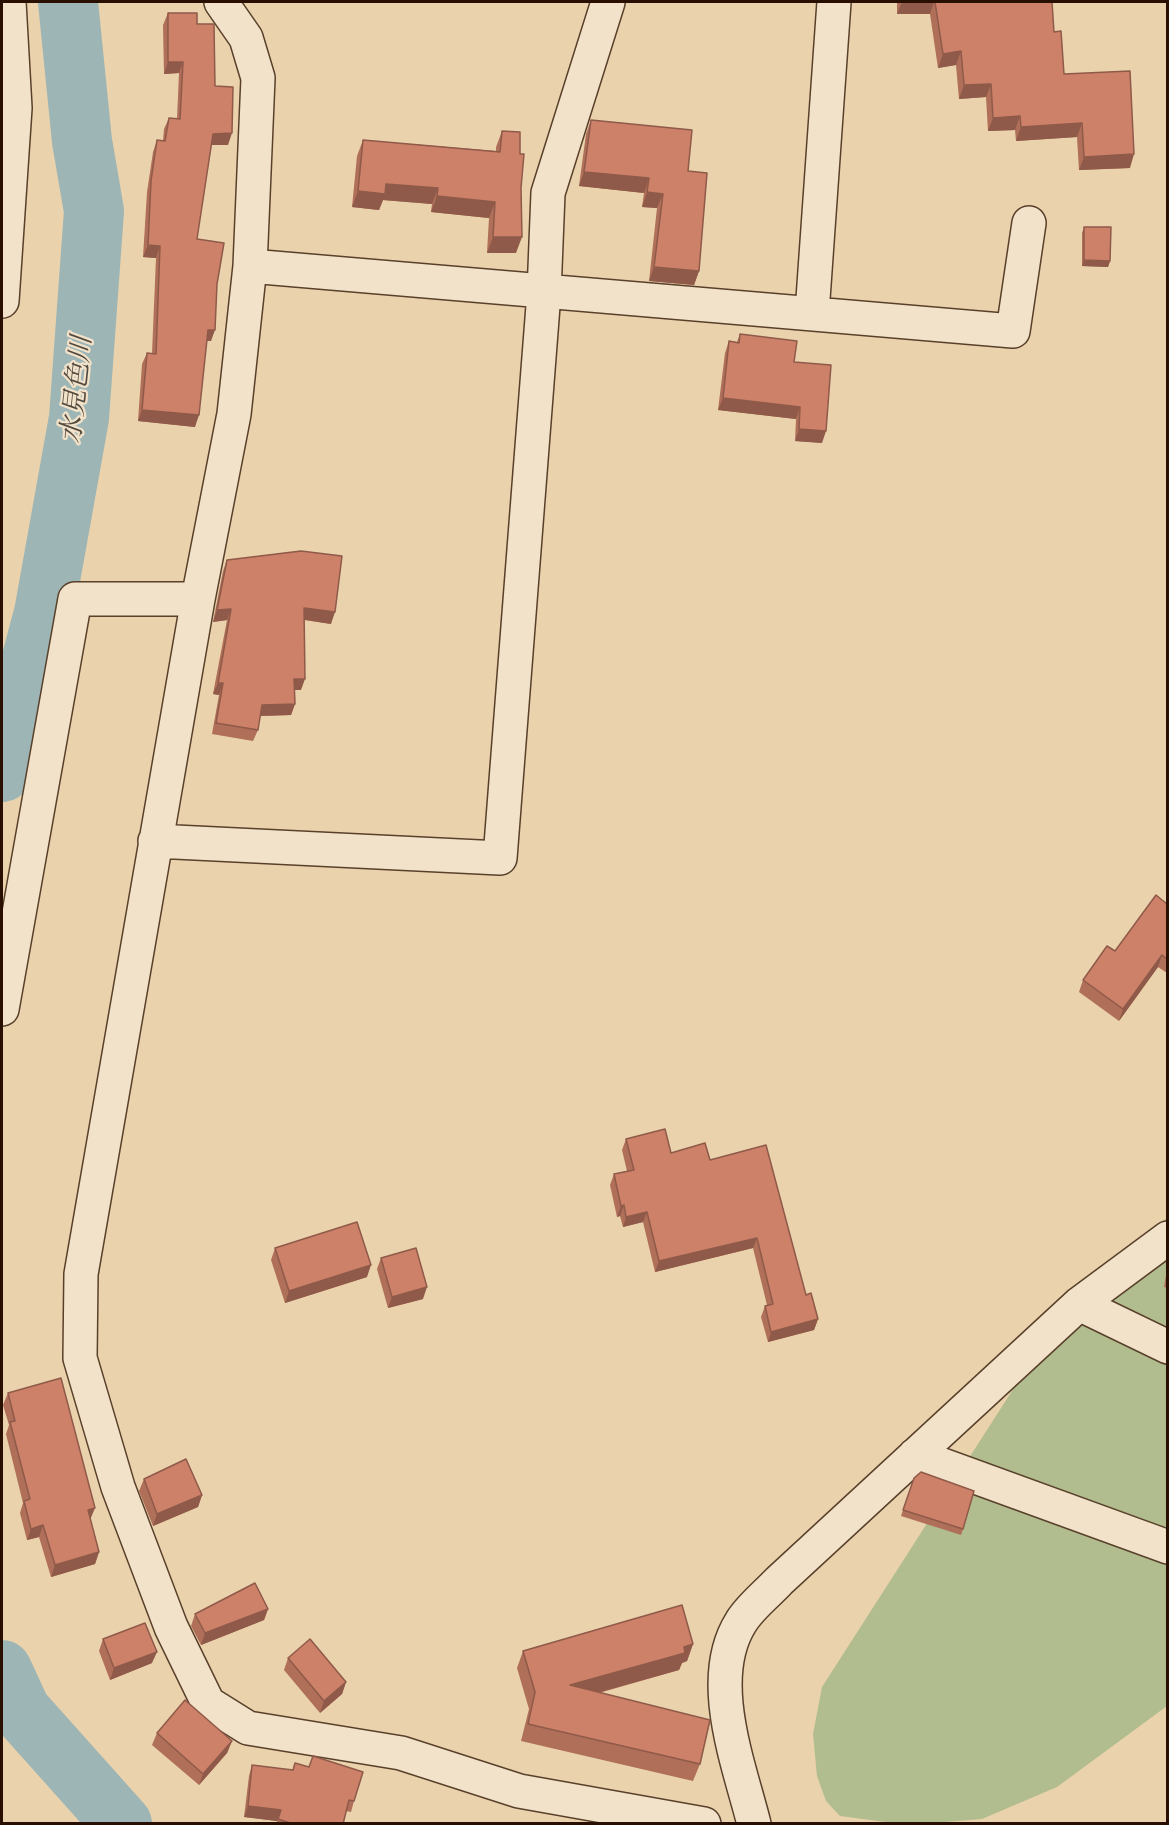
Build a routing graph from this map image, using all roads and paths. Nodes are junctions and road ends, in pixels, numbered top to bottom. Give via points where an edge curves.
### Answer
1 (9, 2) edge
2 (221, 2) edge
3 (608, 2) edge
4 (834, 2) edge
5 (1029, 223) dead end
6 (250, 266) junction
7 (544, 293) junction
8 (2, 301) edge
9 (812, 312) junction
10 (198, 599) junction
11 (155, 841) junction
12 (2, 1009) edge
13 (1167, 1238) edge
14 (1079, 1304) junction
15 (1167, 1347) edge
16 (915, 1455) junction
17 (1167, 1547) edge
18 (704, 1824) edge
19 (754, 1824) edge

1 - 8 street via 15,108
2 - 6 street via 246,38 258,78
3 - 7 street via 548,193
4 - 9 street
5 - 9 street via 1013,331
6 - 7 street
6 - 10 street via 234,414
7 - 9 street
7 - 11 street via 500,858
10 - 11 street
10 - 12 street via 75,599
11 - 18 street via 81,1274 80,1358 118,1487 171,1627 208,1703 248,1728 401,1753 519,1791
13 - 14 street
14 - 15 street
14 - 16 street
16 - 17 street
16 - 19 street via 779,1581 741,1622 724,1667 728,1722

